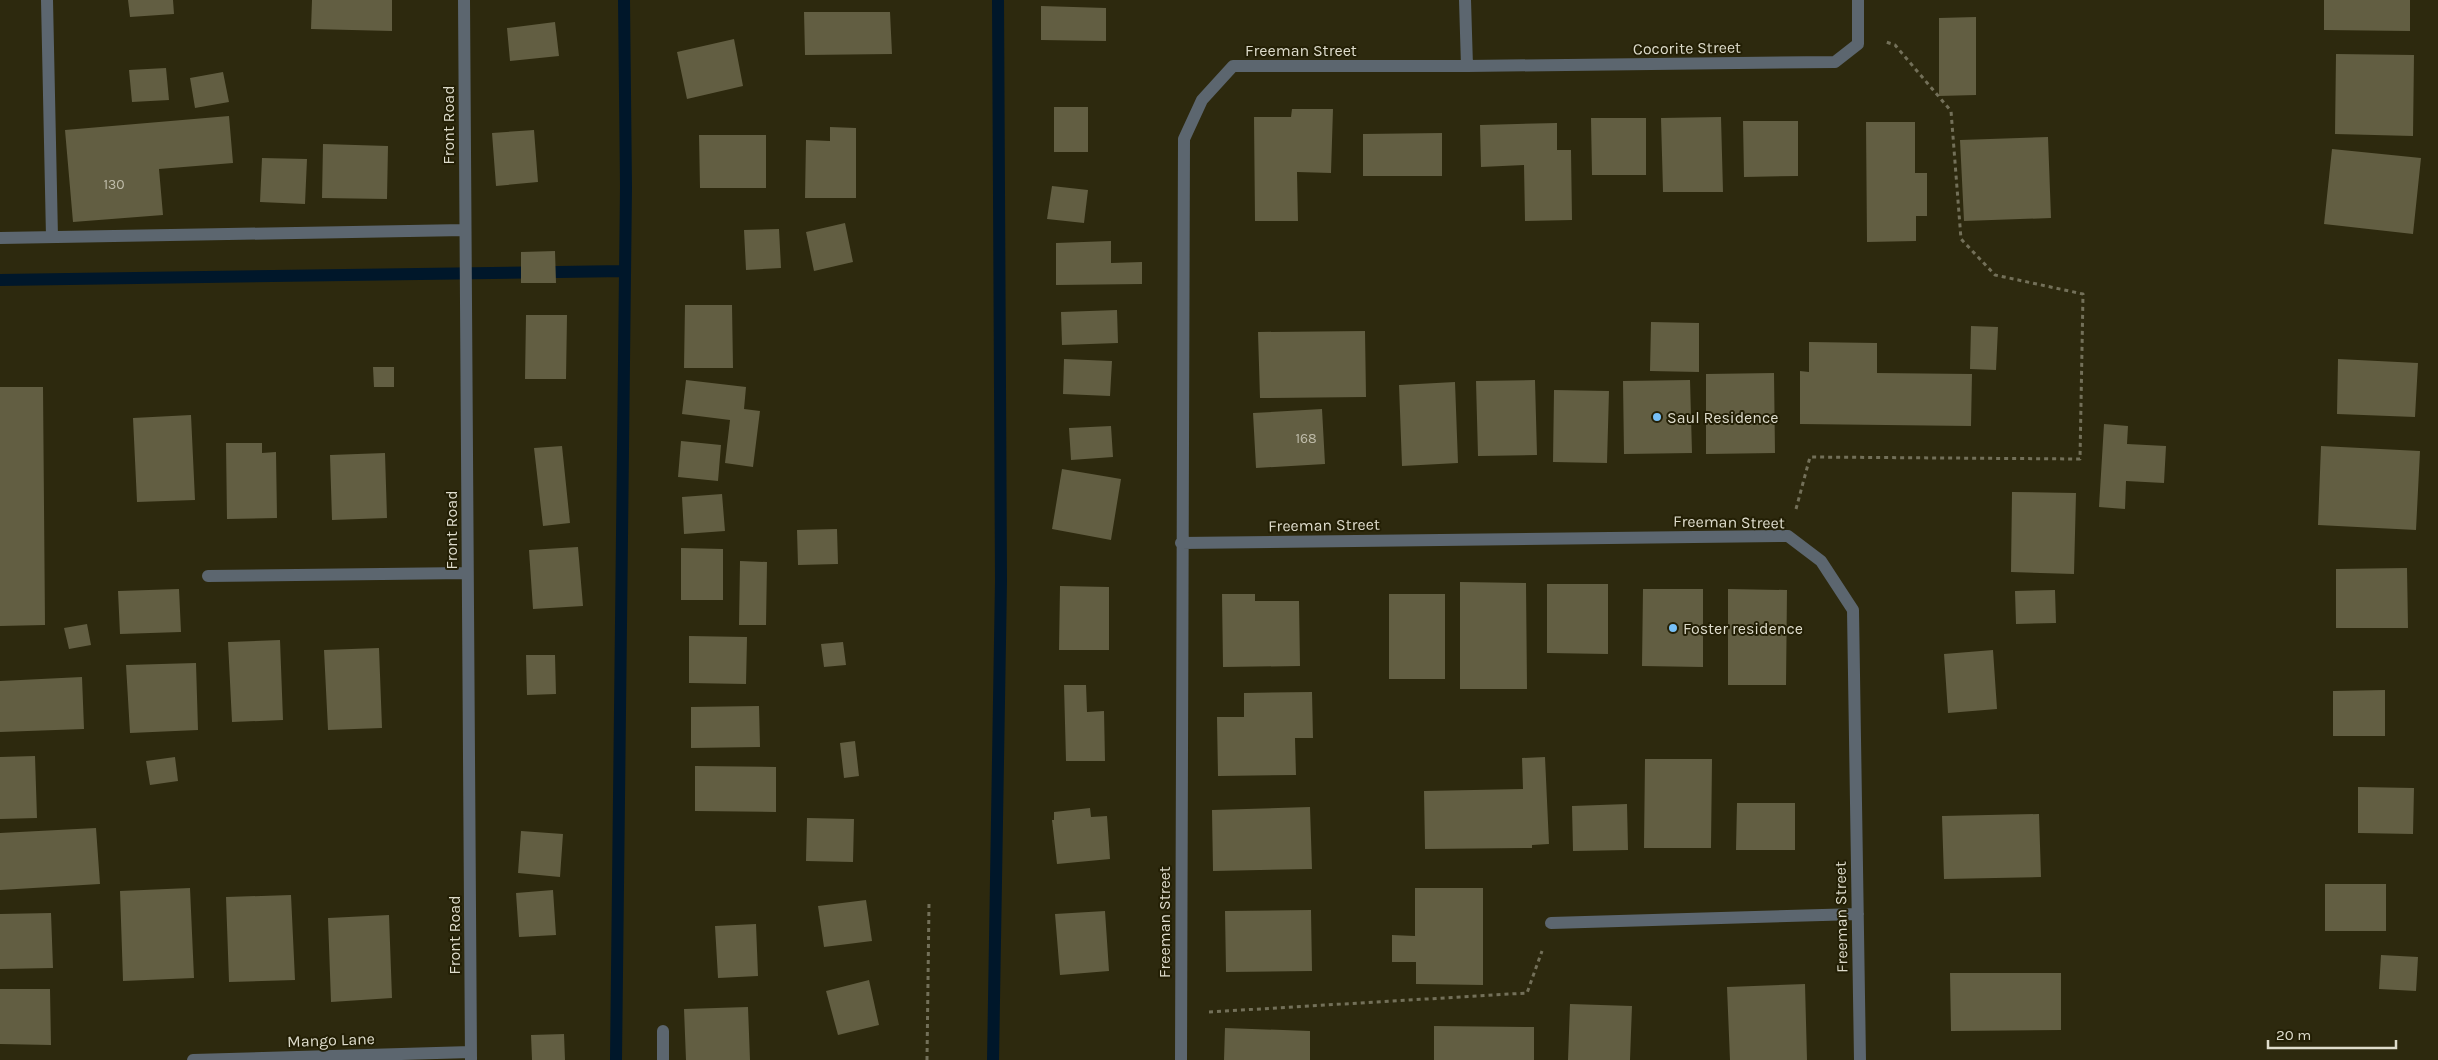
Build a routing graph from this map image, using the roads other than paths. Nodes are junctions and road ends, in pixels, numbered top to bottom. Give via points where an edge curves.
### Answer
1 (47, 0) edge
2 (464, 0) edge
3 (1465, 0) edge
4 (1858, 0) edge
5 (1467, 66) junction
6 (465, 230) junction
7 (52, 237) junction
8 (0, 238) edge
9 (1181, 543) junction
10 (467, 573) junction
11 (208, 576) dead end
12 (1858, 914) junction
13 (1551, 923) road end
14 (663, 1031) dead end
15 (471, 1056) edge
16 (193, 1060) edge
17 (663, 1060) edge
18 (1180, 1060) edge
19 (1860, 1060) edge

1 - 7 street
2 - 6 street, Front Road
3 - 5 street
4 - 5 street, Cocorite Street via 1858,44 1835,62
5 - 9 street, Freeman Street via 1233,66 1202,100 1184,139
6 - 7 street
6 - 10 street, Front Road
7 - 8 street
9 - 12 street, Freeman Street via 1788,536 1821,561 1853,610
9 - 18 street, Freeman Street
10 - 11 street
10 - 15 street, Front Road
12 - 13 street
12 - 19 street, Freeman Street
14 - 17 street
15 - 16 street, Mango Lane

